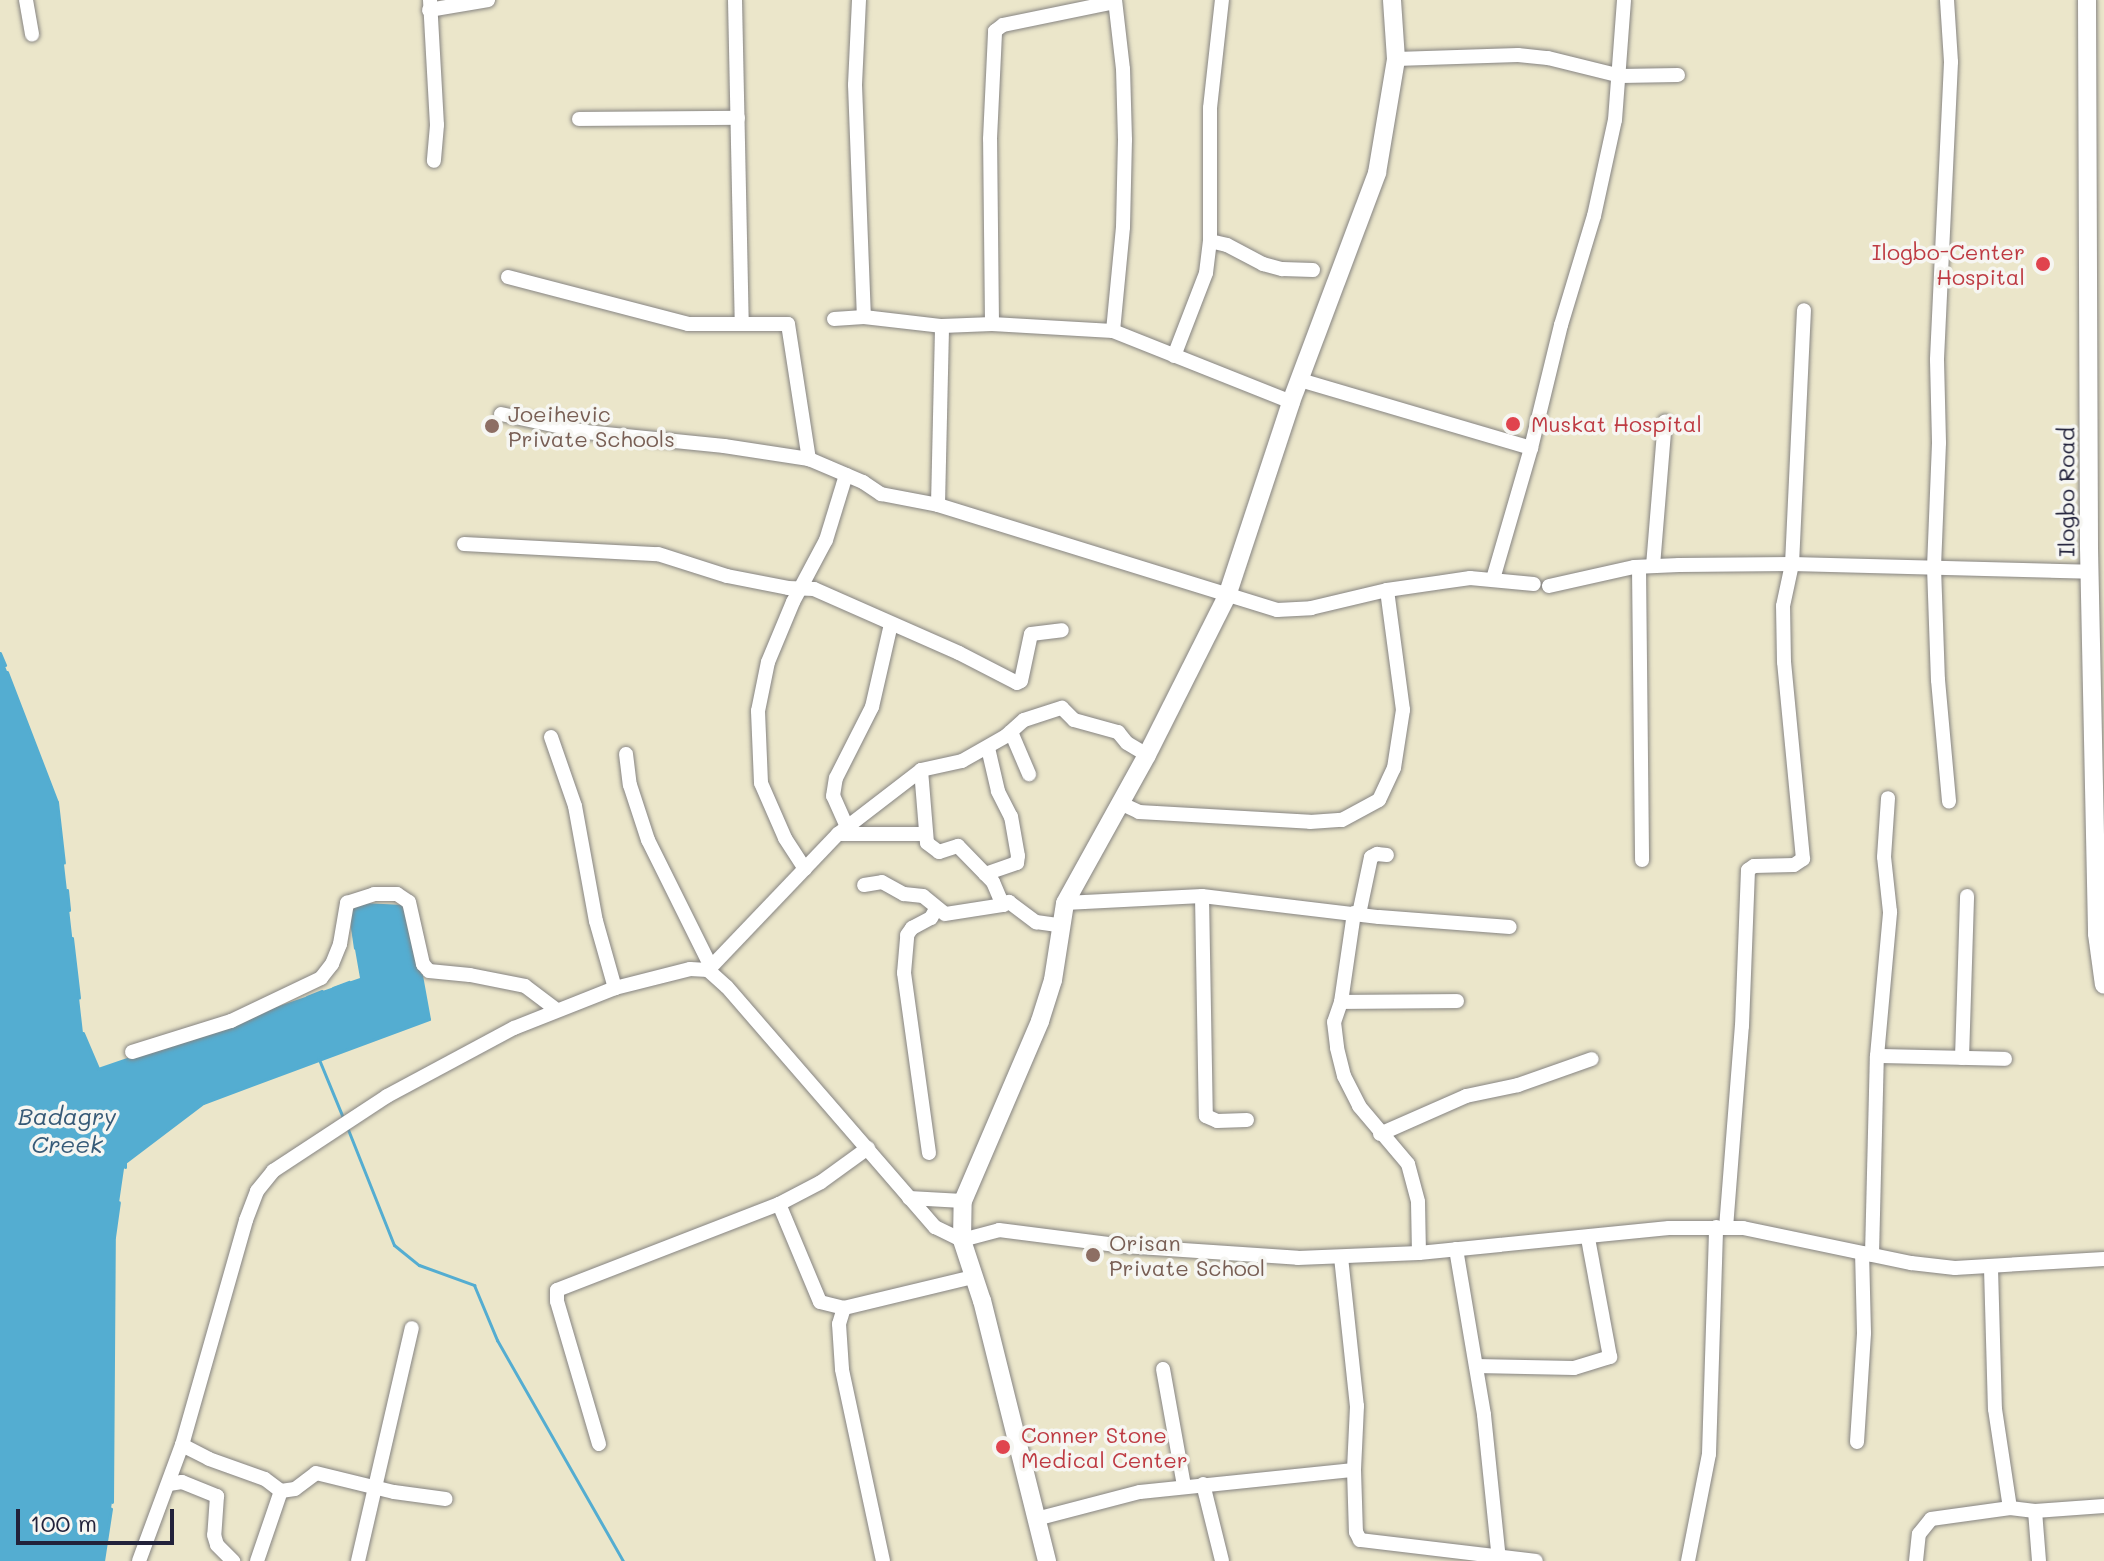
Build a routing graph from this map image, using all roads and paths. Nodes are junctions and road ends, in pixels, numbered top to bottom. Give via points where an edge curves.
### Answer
1 (26, 0) edge
2 (488, 0) edge
3 (735, 0) edge
4 (859, 0) edge
5 (1222, 0) edge
6 (1392, 0) edge
7 (1624, 0) edge
8 (1947, 0) edge
9 (2087, 0) edge
10 (1115, 1) edge
11 (429, 5) edge
12 (32, 34) dead end
13 (1396, 59) junction
14 (1678, 75) dead end
15 (1621, 76) junction
16 (738, 118) junction
17 (579, 119) dead end
18 (434, 161) dead end
19 (2096, 184) edge
20 (1210, 241) junction
21 (1313, 270) dead end
22 (508, 277) dead end
23 (1804, 310) dead end
24 (864, 317) junction
25 (834, 319) dead end
26 (742, 323) junction
27 (992, 324) junction
28 (942, 326) junction
29 (1113, 331) junction
30 (1174, 356) junction
31 (1300, 380) junction
32 (1291, 402) junction
33 (501, 414) dead end
34 (1665, 421) dead end
35 (1531, 448) junction
36 (809, 459) junction
37 (846, 475) junction
38 (938, 505) junction
39 (464, 544) dead end
40 (2097, 547) edge
41 (1792, 564) junction
42 (1646, 566) junction
43 (1934, 567) junction
44 (2090, 572) junction
45 (1493, 579) junction
46 (1534, 584) dead end
47 (1549, 586) dead end
48 (802, 588) junction
49 (1387, 590) junction
50 (1227, 596) junction
51 (891, 624) junction
52 (1062, 630) dead end
53 (1011, 732) junction
54 (551, 737) dead end
55 (988, 748) junction
56 (626, 754) dead end
57 (1147, 755) junction
58 (921, 770) junction
59 (1029, 774) dead end
60 (1888, 798) dead end
61 (1949, 802) dead end
62 (1120, 803) junction
63 (842, 830) junction
64 (925, 834) junction
65 (1387, 855) dead end
66 (1642, 860) dead end
67 (805, 869) junction
68 (985, 874) junction
69 (864, 885) dead end
70 (1202, 896) junction
71 (1967, 896) dead end
72 (1065, 903) junction
73 (1003, 905) junction
74 (936, 909) junction
75 (1356, 914) junction
76 (1063, 926) junction
77 (1510, 927) dead end
78 (710, 968) junction
79 (2104, 985) edge
80 (615, 988) junction
81 (1457, 1001) dead end
82 (1341, 1002) junction
83 (556, 1009) junction
84 (132, 1052) dead end
85 (1877, 1056) junction
86 (1962, 1058) junction
87 (1592, 1059) dead end
88 (2005, 1059) dead end
89 (1247, 1120) dead end
90 (1380, 1134) junction
91 (868, 1148) junction
92 (929, 1153) dead end
93 (909, 1198) junction
94 (963, 1201) junction
95 (779, 1204) junction
96 (1721, 1228) junction
97 (1588, 1238) junction
98 (962, 1240) junction
99 (1456, 1249) junction
100 (1419, 1253) junction
101 (1867, 1254) junction
102 (1341, 1257) junction
103 (2104, 1259) edge
104 (1991, 1268) junction
105 (973, 1277) junction
106 (844, 1308) junction
107 (412, 1328) dead end
108 (1476, 1366) junction
109 (1163, 1369) dead end
110 (1857, 1442) dead end
111 (599, 1444) dead end
112 (182, 1445) junction
113 (1354, 1470) junction
114 (169, 1484) junction
115 (1203, 1484) junction
116 (1184, 1486) junction
117 (376, 1487) junction
118 (281, 1491) junction
119 (446, 1499) dead end
120 (2104, 1506) edge
121 (2010, 1508) junction
122 (2035, 1511) junction
123 (1036, 1519) junction
124 (1499, 1558) edge
125 (139, 1561) edge
126 (233, 1561) edge
127 (257, 1561) edge
128 (358, 1561) edge
129 (883, 1561) edge
130 (1047, 1561) edge
131 (1222, 1561) edge
132 (1536, 1561) edge
133 (1688, 1561) edge
134 (1916, 1561) edge
135 (2039, 1561) edge

1 - 12 street
2 - 11 street
3 - 16 street
4 - 24 street via 855,85
5 - 20 street via 1210,108
6 - 13 main road
7 - 15 street
8 - 43 street via 1951,62
9 - 19 main road, Ilogbo Road
10 - 27 street via 995,31
10 - 29 street via 1125,140
11 - 18 street via 437,125
13 - 15 street via 1518,55
13 - 31 main road via 1377,173
14 - 15 street
15 - 35 street via 1594,216
16 - 17 street
16 - 26 street
19 - 40 main road, Ilogbo Road
20 - 21 street via 1273,266
20 - 30 street via 1206,273
22 - 26 street via 688,324
23 - 41 street
24 - 25 street
24 - 28 street
26 - 36 street via 782,322 792,329
27 - 28 street
27 - 29 street
28 - 38 street
29 - 30 street
30 - 32 street
31 - 32 main road
31 - 35 street
32 - 50 main road
33 - 36 street via 586,432
34 - 42 street
35 - 45 street
36 - 37 street
37 - 38 street via 881,494
37 - 48 street via 826,540
38 - 50 street
39 - 48 street via 658,554 727,576
40 - 44 main road, Ilogbo Road
41 - 42 street
41 - 43 street
41 - 96 street via 1783,606 1784,662 1803,859 1794,865 1748,870 1742,1026
42 - 47 street
42 - 66 street
43 - 44 street
43 - 61 street
44 - 79 main road, Ilogbo Road via 2097,934
45 - 46 street
45 - 49 street
48 - 51 street via 835,597
48 - 67 street via 768,662 758,711 761,783
49 - 50 street via 1277,610
49 - 62 street via 1403,710 1394,768 1379,800 1342,820 1310,822 1139,812
50 - 57 main road
51 - 52 street via 1017,683 1031,634
51 - 63 street via 872,707 836,778 833,796
53 - 55 street
53 - 57 street via 1024,720 1062,708 1074,720 1118,732
53 - 59 street
54 - 80 street via 575,806 596,921
55 - 58 street via 962,761
55 - 68 street via 1018,856 1017,863
56 - 78 street via 648,840
57 - 62 main road
58 - 63 street
58 - 64 street
60 - 85 street via 1884,857 1890,912
62 - 72 main road
63 - 64 street
63 - 67 street
64 - 68 street via 939,852 958,846
65 - 75 street via 1371,857
67 - 78 street
68 - 73 street
69 - 74 street via 882,882 904,894 928,898
70 - 72 street
70 - 75 street
70 - 89 street via 1206,1116
71 - 86 street
72 - 76 main road
73 - 74 street via 945,914
73 - 76 street via 1009,902 1036,922
74 - 92 street via 907,935 904,973
75 - 77 street
75 - 82 street
76 - 94 main road via 1040,1021
78 - 80 street via 662,974
78 - 91 street
80 - 83 street
81 - 82 street
82 - 90 street via 1334,1022 1344,1076
83 - 84 street via 525,986 429,971 409,902 397,894 374,894 347,903 340,944 321,978 231,1021
83 - 112 street via 400,1089 273,1171 257,1191
85 - 86 street
85 - 101 street
86 - 88 street
87 - 90 street via 1518,1085 1466,1096
90 - 100 street via 1408,1164 1418,1202
91 - 93 street
91 - 95 street
93 - 94 street
93 - 98 street via 935,1227
94 - 98 main road
95 - 106 street via 820,1302
95 - 111 street via 557,1290
96 - 97 street via 1653,1229
96 - 101 street
96 - 133 street via 1709,1454
97 - 99 street
97 - 108 street via 1610,1357 1574,1368
98 - 102 street via 999,1230 1124,1246
98 - 105 main road
99 - 100 street
99 - 108 street
100 - 102 street
101 - 104 street via 1911,1263
101 - 110 street
102 - 113 street via 1357,1406
103 - 104 street
104 - 121 street via 1995,1409
105 - 106 street
105 - 123 main road
106 - 129 street via 839,1324 842,1369
107 - 117 street
108 - 124 street
109 - 116 street
112 - 114 street
112 - 118 street via 265,1479
113 - 115 street
113 - 124 street via 1360,1540
114 - 125 street
114 - 126 street via 182,1482 217,1496 214,1535
115 - 116 street
115 - 131 street
116 - 123 street
117 - 118 street via 316,1473 295,1489
117 - 119 street
117 - 128 street
118 - 127 street
120 - 122 street
121 - 122 street
121 - 134 street via 1925,1523
122 - 135 street
123 - 130 main road
124 - 132 street

